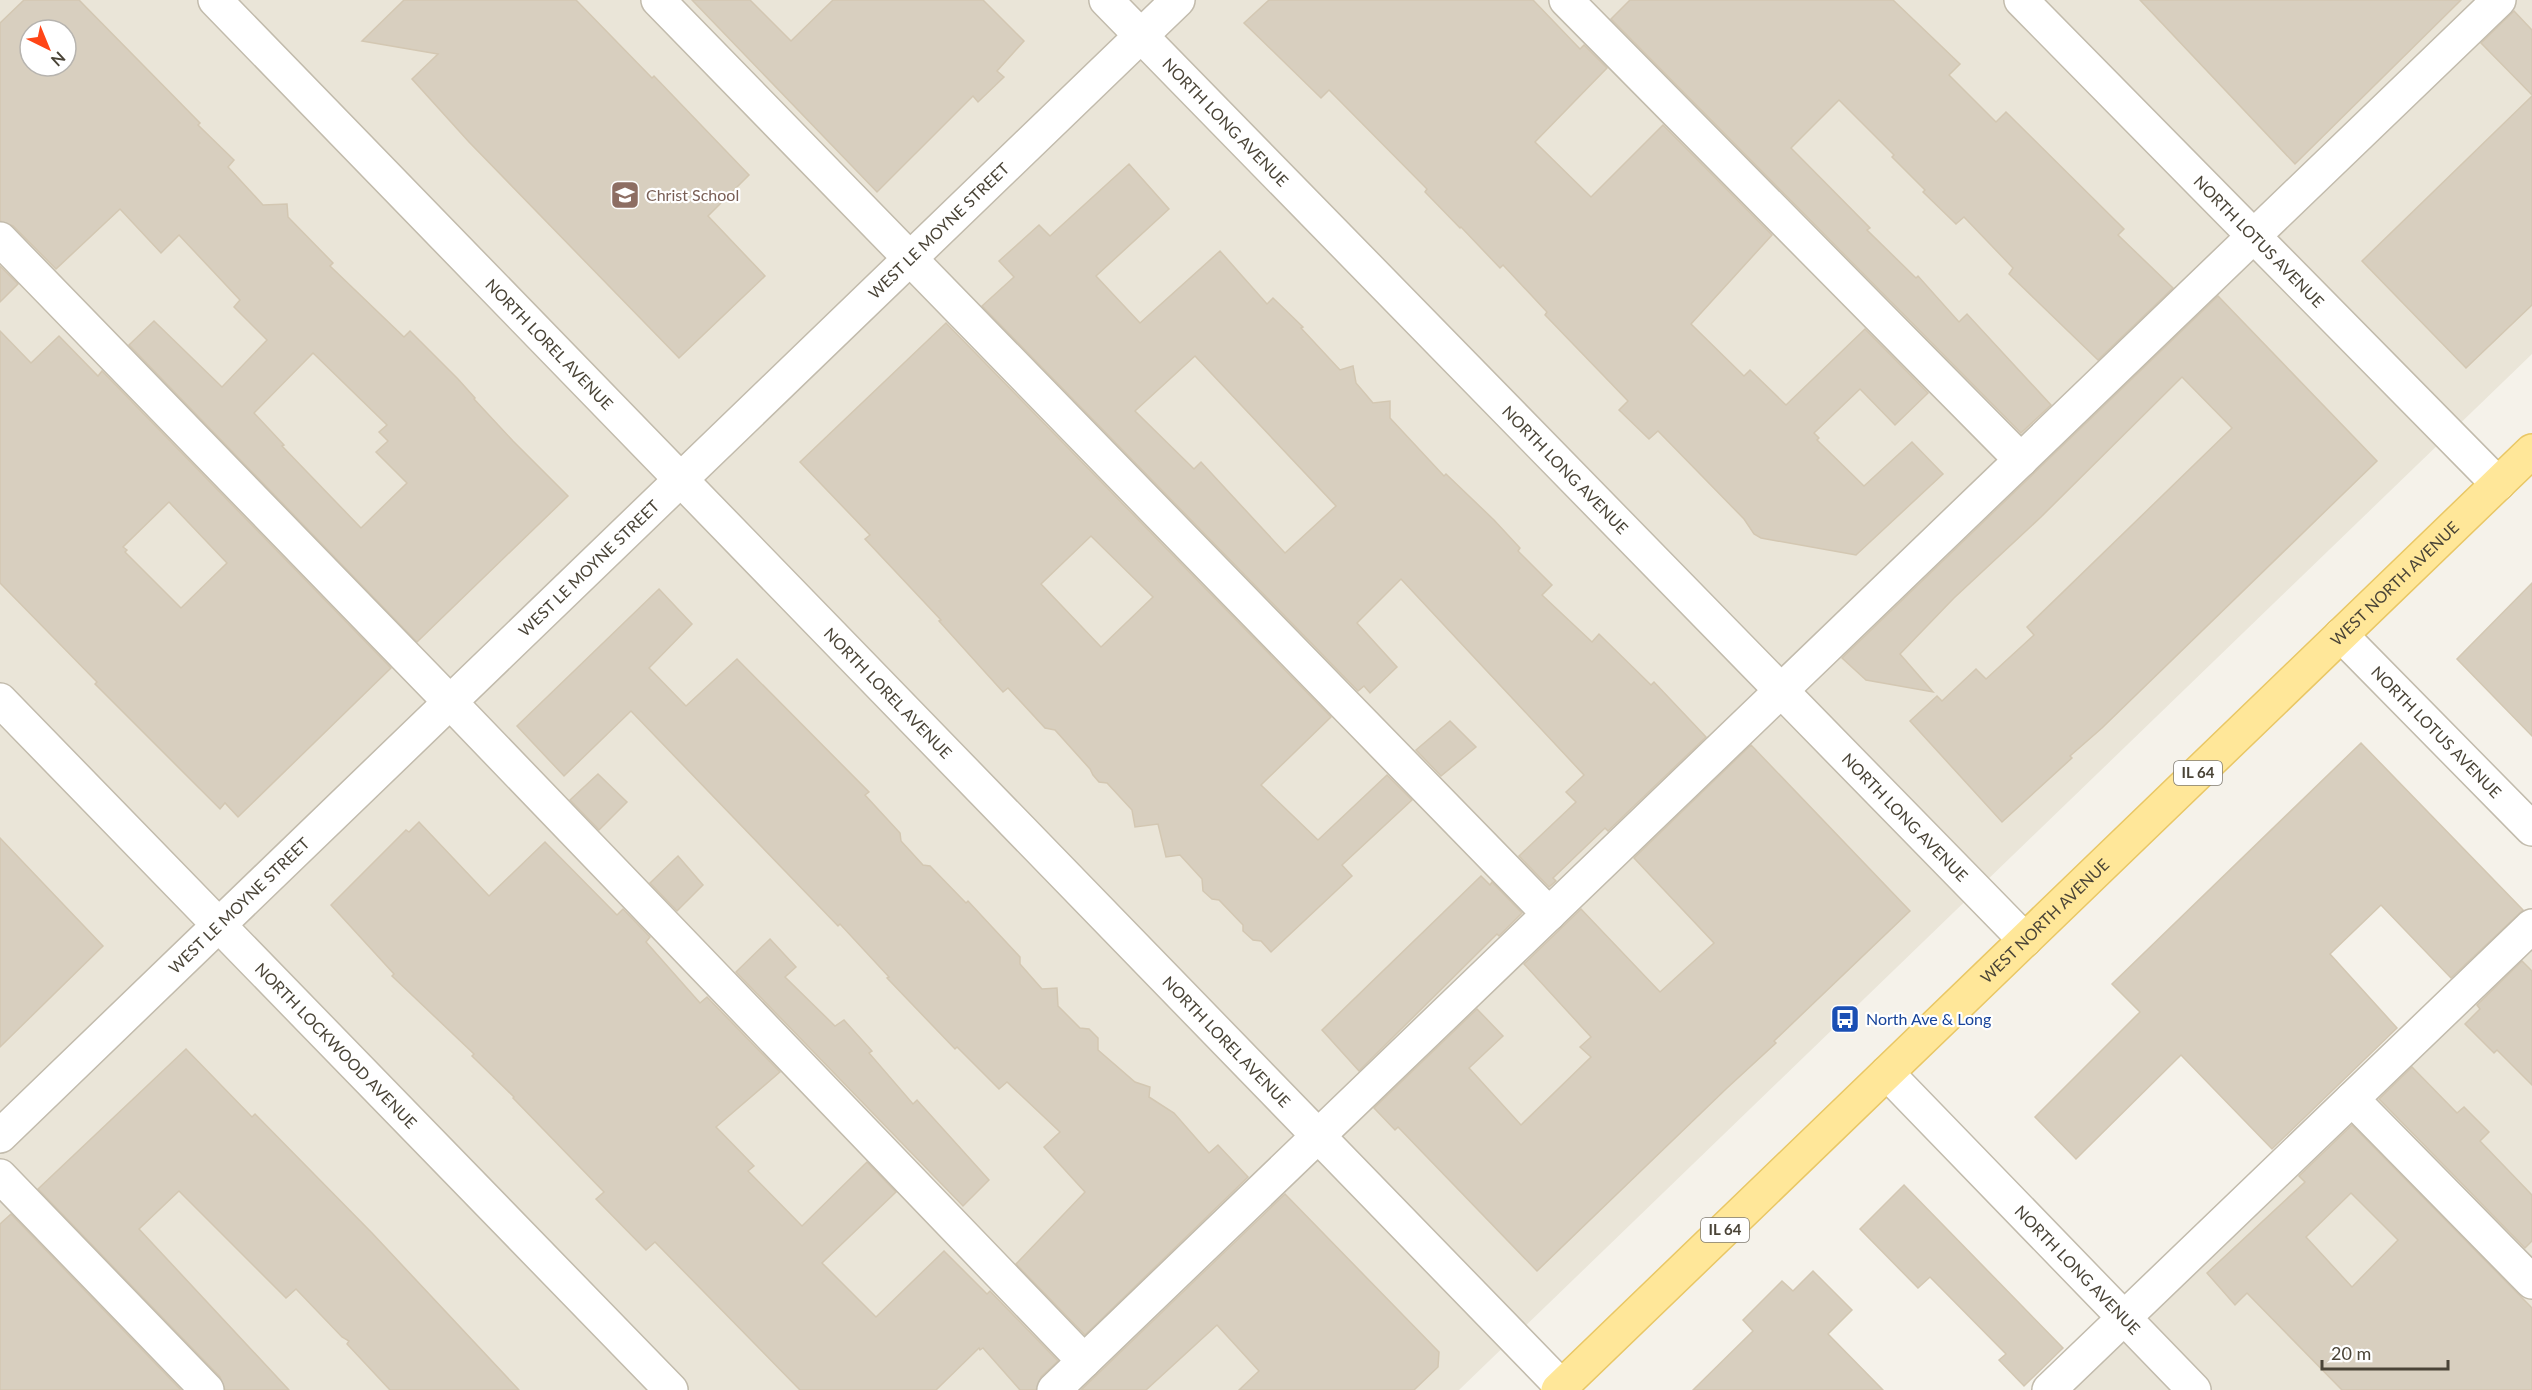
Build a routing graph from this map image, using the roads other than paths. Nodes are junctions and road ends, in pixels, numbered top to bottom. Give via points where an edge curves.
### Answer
1 (215, 0) edge
2 (658, 0) edge
3 (1106, 0) edge
4 (1178, 0) edge
5 (1566, 0) edge
6 (2021, 0) edge
7 (2482, 6) edge
8 (1141, 36) junction
9 (2253, 236) junction
10 (0, 239) edge
11 (910, 259) junction
12 (2021, 460) junction
13 (2529, 461) edge
14 (680, 480) junction
15 (2498, 484) junction
16 (2341, 635) junction
17 (1782, 691) junction
18 (0, 700) edge
19 (450, 702) junction
20 (2532, 829) edge
21 (1550, 914) junction
22 (219, 925) junction
23 (2532, 926) edge
24 (2025, 940) junction
25 (1887, 1072) junction
26 (2352, 1099) junction
27 (0, 1136) edge
28 (1317, 1137) junction
29 (0, 1176) edge
30 (2532, 1282) edge
31 (2123, 1319) junction
32 (1084, 1361) junction
33 (1560, 1388) edge
34 (207, 1390) edge
35 (671, 1390) edge
36 (1054, 1390) edge
37 (2049, 1390) edge
38 (2194, 1390) edge

1 - 14 street, NORTH LOREL AVENUE
2 - 11 street
3 - 8 street, NORTH LONG AVENUE
4 - 8 street, WEST LE MOYNE STREET
5 - 12 street
6 - 9 street, NORTH LOTUS AVENUE
7 - 9 street
8 - 11 street, WEST LE MOYNE STREET
8 - 17 street, NORTH LONG AVENUE
9 - 12 street
9 - 15 street, NORTH LOTUS AVENUE
10 - 19 street
11 - 14 street, WEST LE MOYNE STREET
11 - 21 street
12 - 17 street
13 - 15 main road, WEST NORTH AVENUE / IL 64
14 - 19 street, WEST LE MOYNE STREET
14 - 28 street, NORTH LOREL AVENUE
15 - 16 main road, WEST NORTH AVENUE / IL 64
16 - 20 street, NORTH LOTUS AVENUE
16 - 24 main road, WEST NORTH AVENUE / IL 64
17 - 21 street
17 - 24 street, NORTH LONG AVENUE
18 - 22 street, NORTH LOCKWOOD AVENUE
19 - 22 street, WEST LE MOYNE STREET
19 - 32 street
21 - 28 street
22 - 27 street, WEST LE MOYNE STREET
22 - 35 street, NORTH LOCKWOOD AVENUE
23 - 26 street
24 - 25 main road, WEST NORTH AVENUE / IL 64
25 - 31 street, NORTH LONG AVENUE
25 - 33 main road, WEST NORTH AVENUE / IL 64
26 - 30 street
26 - 31 street
28 - 32 street
28 - 33 street, NORTH LOREL AVENUE
29 - 34 street
31 - 37 street
31 - 38 street, NORTH LONG AVENUE
32 - 36 street

